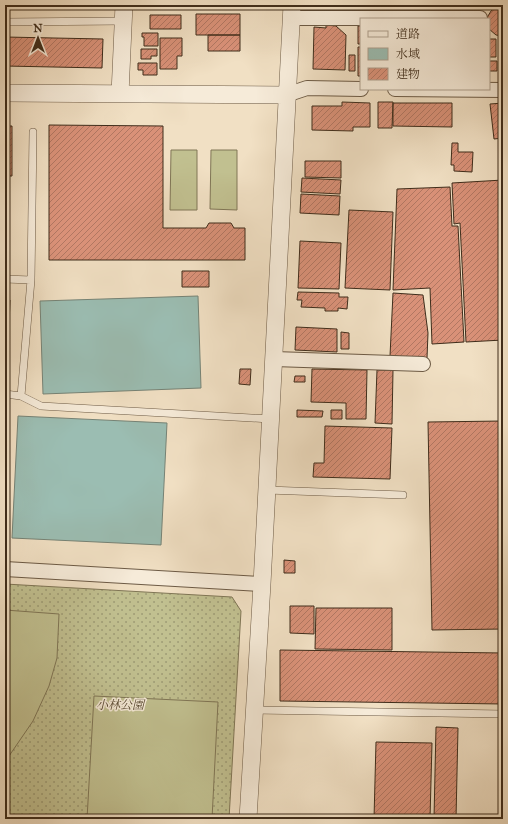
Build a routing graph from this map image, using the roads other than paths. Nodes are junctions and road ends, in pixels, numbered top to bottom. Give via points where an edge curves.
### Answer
1 (291, 11) edge
2 (124, 13) edge
3 (480, 18) dead end
4 (5, 22) edge
5 (360, 89) edge
6 (490, 90) edge
7 (503, 90) edge
8 (5, 93) edge
9 (120, 94) junction
10 (286, 95) junction
11 (33, 132) dead end
12 (5, 279) edge
13 (31, 280) junction
14 (274, 359) junction
15 (423, 364) dead end
16 (5, 394) edge
17 (21, 396) junction
18 (271, 419) junction
19 (267, 490) junction
20 (402, 495) dead end
21 (5, 569) edge
22 (262, 584) junction
23 (255, 710) junction
24 (503, 714) edge
25 (248, 819) edge

1 - 3 street
1 - 10 street
2 - 4 lane
2 - 9 street
5 - 10 street via 307,88
6 - 7 street
8 - 9 street
9 - 10 street
10 - 14 street
11 - 13 lane
12 - 13 lane
13 - 17 lane
14 - 15 street
14 - 18 street
16 - 17 lane
17 - 18 lane via 42,406
18 - 19 street
19 - 20 lane
19 - 22 street
21 - 22 street
22 - 23 street
23 - 24 lane
23 - 25 street

